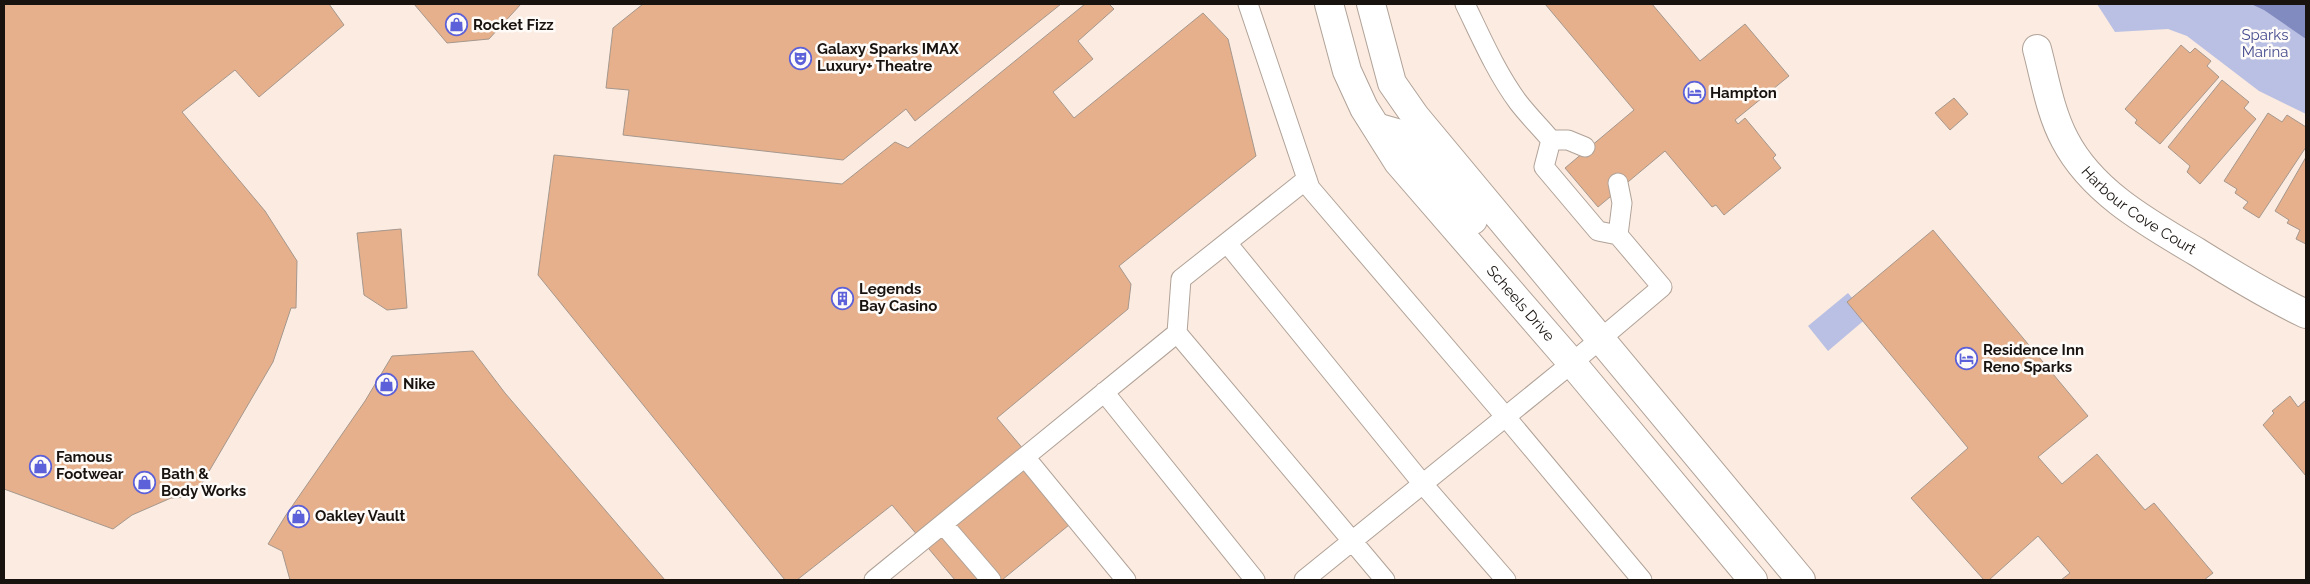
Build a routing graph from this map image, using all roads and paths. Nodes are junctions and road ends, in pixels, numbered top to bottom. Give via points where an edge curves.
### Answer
1 (1248, 4) edge
2 (1329, 4) edge
3 (1371, 4) edge
4 (1465, 4) edge
5 (2037, 49) dead end
6 (1376, 127) junction
7 (1551, 140) junction
8 (1585, 147) dead end
9 (1307, 180) junction
10 (1618, 183) dead end
11 (1618, 235) junction
12 (1227, 243) junction
13 (2306, 314) edge
14 (1177, 334) junction
15 (1601, 338) junction
16 (1572, 363) junction
17 (1104, 392) junction
18 (1505, 416) junction
19 (1025, 457) junction
20 (1422, 483) junction
21 (943, 524) junction
22 (1757, 527) junction
23 (1352, 540) junction
24 (874, 580) edge
25 (991, 580) edge
26 (1126, 580) edge
27 (1255, 580) edge
28 (1304, 580) edge
29 (1385, 580) edge
30 (1506, 580) edge
31 (1642, 580) edge
32 (1753, 580) edge
33 (1801, 580) edge

1 - 9 lane
2 - 6 street, Scheels Drive via 1347,71
3 - 15 street via 1392,83 1415,116
4 - 7 lane via 1514,96
5 - 13 street, Harbour Cove Court via 2056,121 2065,141 2101,186 2129,209 2176,239
6 - 15 street via 1400,134 1562,324
6 - 16 street, Scheels Drive via 1398,162
7 - 8 lane via 1568,140
7 - 11 lane via 1544,167 1598,231
9 - 12 lane
9 - 18 lane via 1310,188
10 - 11 lane via 1622,204
11 - 15 lane via 1662,287
12 - 14 lane via 1181,279
12 - 20 lane
14 - 17 lane
14 - 23 lane
15 - 16 lane
15 - 22 street
16 - 18 lane
16 - 22 street via 1611,379 1726,518
16 - 32 street, Scheels Drive
17 - 19 lane
17 - 27 lane
18 - 20 lane
18 - 31 lane
19 - 21 lane
19 - 26 lane
20 - 23 lane
20 - 30 lane
21 - 24 lane
21 - 25 lane
22 - 33 street
23 - 28 lane
23 - 29 lane

